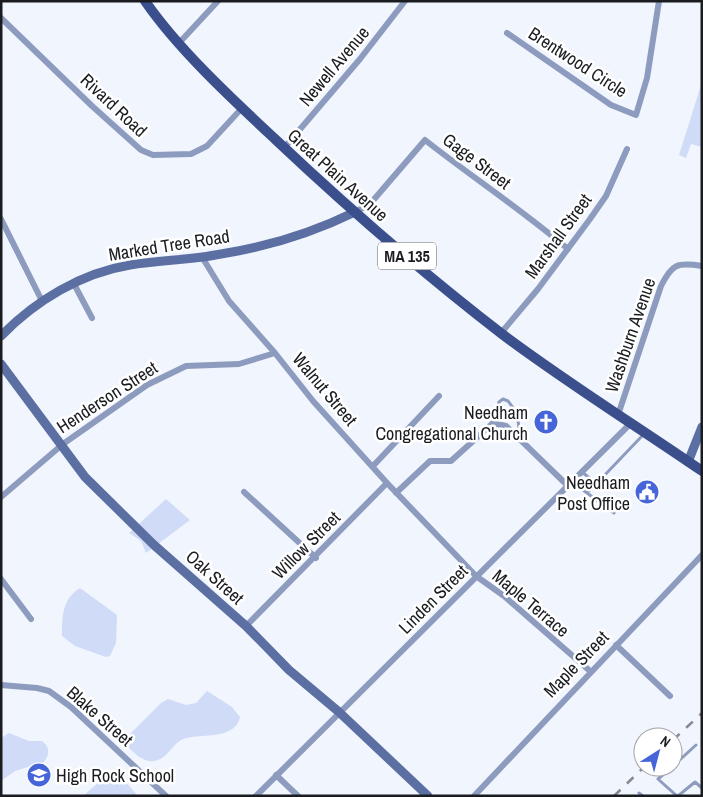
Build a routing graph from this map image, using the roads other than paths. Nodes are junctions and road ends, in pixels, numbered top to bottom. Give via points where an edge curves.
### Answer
1 (145, 1) edge
2 (218, 1) edge
3 (405, 1) edge
4 (659, 1) edge
5 (1, 18) edge
6 (507, 33) dead end
7 (180, 42) junction
8 (242, 108) junction
9 (284, 148) junction
10 (627, 149) dead end
11 (355, 212) junction
12 (1, 219) edge
13 (568, 249) junction
14 (202, 257) junction
15 (702, 266) edge
16 (74, 284) junction
17 (42, 301) junction
18 (92, 318) dead end
19 (502, 333) junction
20 (1, 336) edge
21 (275, 353) junction
22 (1, 364) edge
23 (439, 396) dead end
24 (618, 415) junction
25 (493, 423) junction
26 (631, 423) junction
27 (701, 429) edge
28 (645, 433) junction
29 (519, 439) junction
30 (63, 444) junction
31 (688, 462) junction
32 (372, 466) junction
33 (702, 470) edge
34 (582, 471) junction
35 (600, 480) junction
36 (387, 483) junction
37 (567, 485) junction
38 (244, 492) dead end
39 (396, 492) junction
40 (587, 493) junction
41 (1, 497) edge
42 (614, 513) dead end
43 (702, 555) edge
44 (316, 558) junction
45 (476, 576) junction
46 (1, 579) edge
47 (31, 619) dead end
48 (246, 626) junction
49 (616, 645) junction
50 (590, 671) junction
51 (1, 685) edge
52 (670, 696) dead end
53 (339, 712) junction
54 (696, 745) dead end
55 (683, 756) edge
56 (276, 775) junction
57 (660, 777) edge
58 (702, 788) edge
59 (639, 792) dead end
60 (166, 796) edge
61 (256, 796) edge
62 (298, 796) edge
63 (428, 796) edge
64 (474, 796) edge
65 (643, 796) edge
66 (677, 796) edge

1 - 7 main road, Great Plain Avenue / MA 135
2 - 7 street
3 - 9 street, Newell Avenue
4 - 6 street, Brentwood Circle via 647,78 636,115 611,105
5 - 8 street, Rivard Road via 92,106 141,150 153,155 191,154 207,146
7 - 8 main road, Great Plain Avenue / MA 135
8 - 9 main road, Great Plain Avenue / MA 135
9 - 11 main road, Great Plain Avenue / MA 135
10 - 13 street, Marshall Street via 606,196
11 - 13 street, Gage Street via 370,204 425,140
11 - 14 street, Marked Tree Road via 277,240
11 - 19 main road, Great Plain Avenue / MA 135
12 - 17 street
13 - 19 street, Marshall Street
14 - 16 street, Marked Tree Road via 116,268
14 - 21 street, Walnut Street via 229,301
15 - 24 street, Washburn Avenue via 685,263 668,271
16 - 17 street, Marked Tree Road
16 - 18 street
17 - 20 street, Marked Tree Road
19 - 24 main road, Great Plain Avenue / MA 135
21 - 30 street, Henderson Street via 239,364 186,366 147,385
21 - 32 street, Walnut Street via 312,401
22 - 30 street, Oak Street
23 - 32 street
24 - 26 main road, Great Plain Avenue / MA 135
25 - 29 street via 506,426
25 - 29 lane via 499,402 502,399 508,401 516,411
25 - 39 street via 451,461 430,462
26 - 28 main road, Great Plain Avenue / MA 135
26 - 34 street, Linden Street
27 - 31 street
28 - 31 main road, Great Plain Avenue / MA 135
28 - 35 lane
29 - 37 street
30 - 41 street, Henderson Street
30 - 48 street, Oak Street via 85,477 154,545
31 - 33 main road, Great Plain Avenue / MA 135
32 - 36 street, Walnut Street
34 - 35 lane via 592,480
34 - 37 street, Linden Street
35 - 40 lane
36 - 39 street, Walnut Street
36 - 44 street, Willow Street
37 - 40 lane via 579,487
37 - 45 street, Linden Street
38 - 44 street
39 - 45 street, Walnut Street
40 - 42 lane
43 - 49 street, Maple Street
44 - 48 street, Willow Street
45 - 50 street, Maple Terrace via 504,596
45 - 53 street, Linden Street
46 - 47 street
48 - 53 street, Oak Street via 289,670
49 - 50 street, Maple Street
49 - 52 street
50 - 64 street, Maple Street
51 - 60 street, Blake Street via 49,691 71,707
53 - 56 street, Linden Street
53 - 63 street, Oak Street
54 - 55 lane
56 - 61 street, Linden Street
56 - 62 street
57 - 66 lane via 658,779
58 - 66 lane via 695,782
59 - 65 lane

